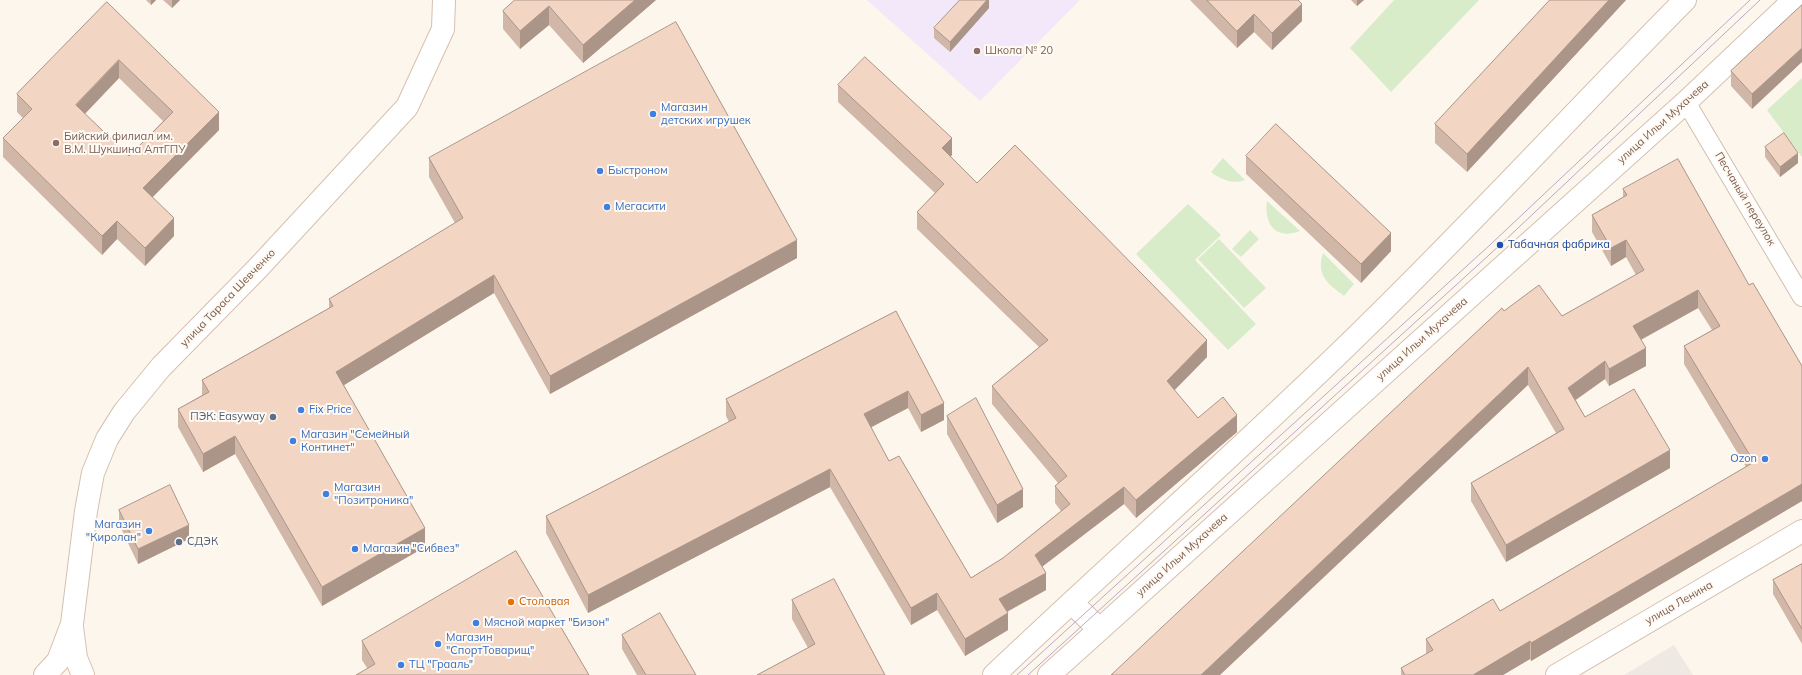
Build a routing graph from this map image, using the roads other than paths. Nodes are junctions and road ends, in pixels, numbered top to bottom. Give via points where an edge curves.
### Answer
1 (444, 0) edge
2 (1685, 0) edge
3 (1794, 0) edge
4 (1686, 102) junction
5 (1802, 297) edge
6 (1802, 532) edge
7 (1072, 603) junction
8 (72, 624) junction
9 (1100, 629) junction
10 (45, 675) edge
11 (83, 675) edge
12 (994, 675) edge
13 (1049, 675) edge
14 (1557, 675) edge

1 - 8 main road, улица Тараса Шевченко via 443,29 407,107 258,268 161,367 124,412 107,439 93,473
2 - 7 main road via 1365,329
3 - 4 main road, улица Ильи Мухачева
4 - 5 street, Песчаный переулок
4 - 9 main road, улица Ильи Мухачева
6 - 14 main road, улица Ленина
7 - 9 main road
7 - 12 main road
8 - 10 main road, улица Тараса Шевченко via 58,661
8 - 11 main road, улица Тараса Шевченко via 76,658
9 - 13 main road, улица Ильи Мухачева

